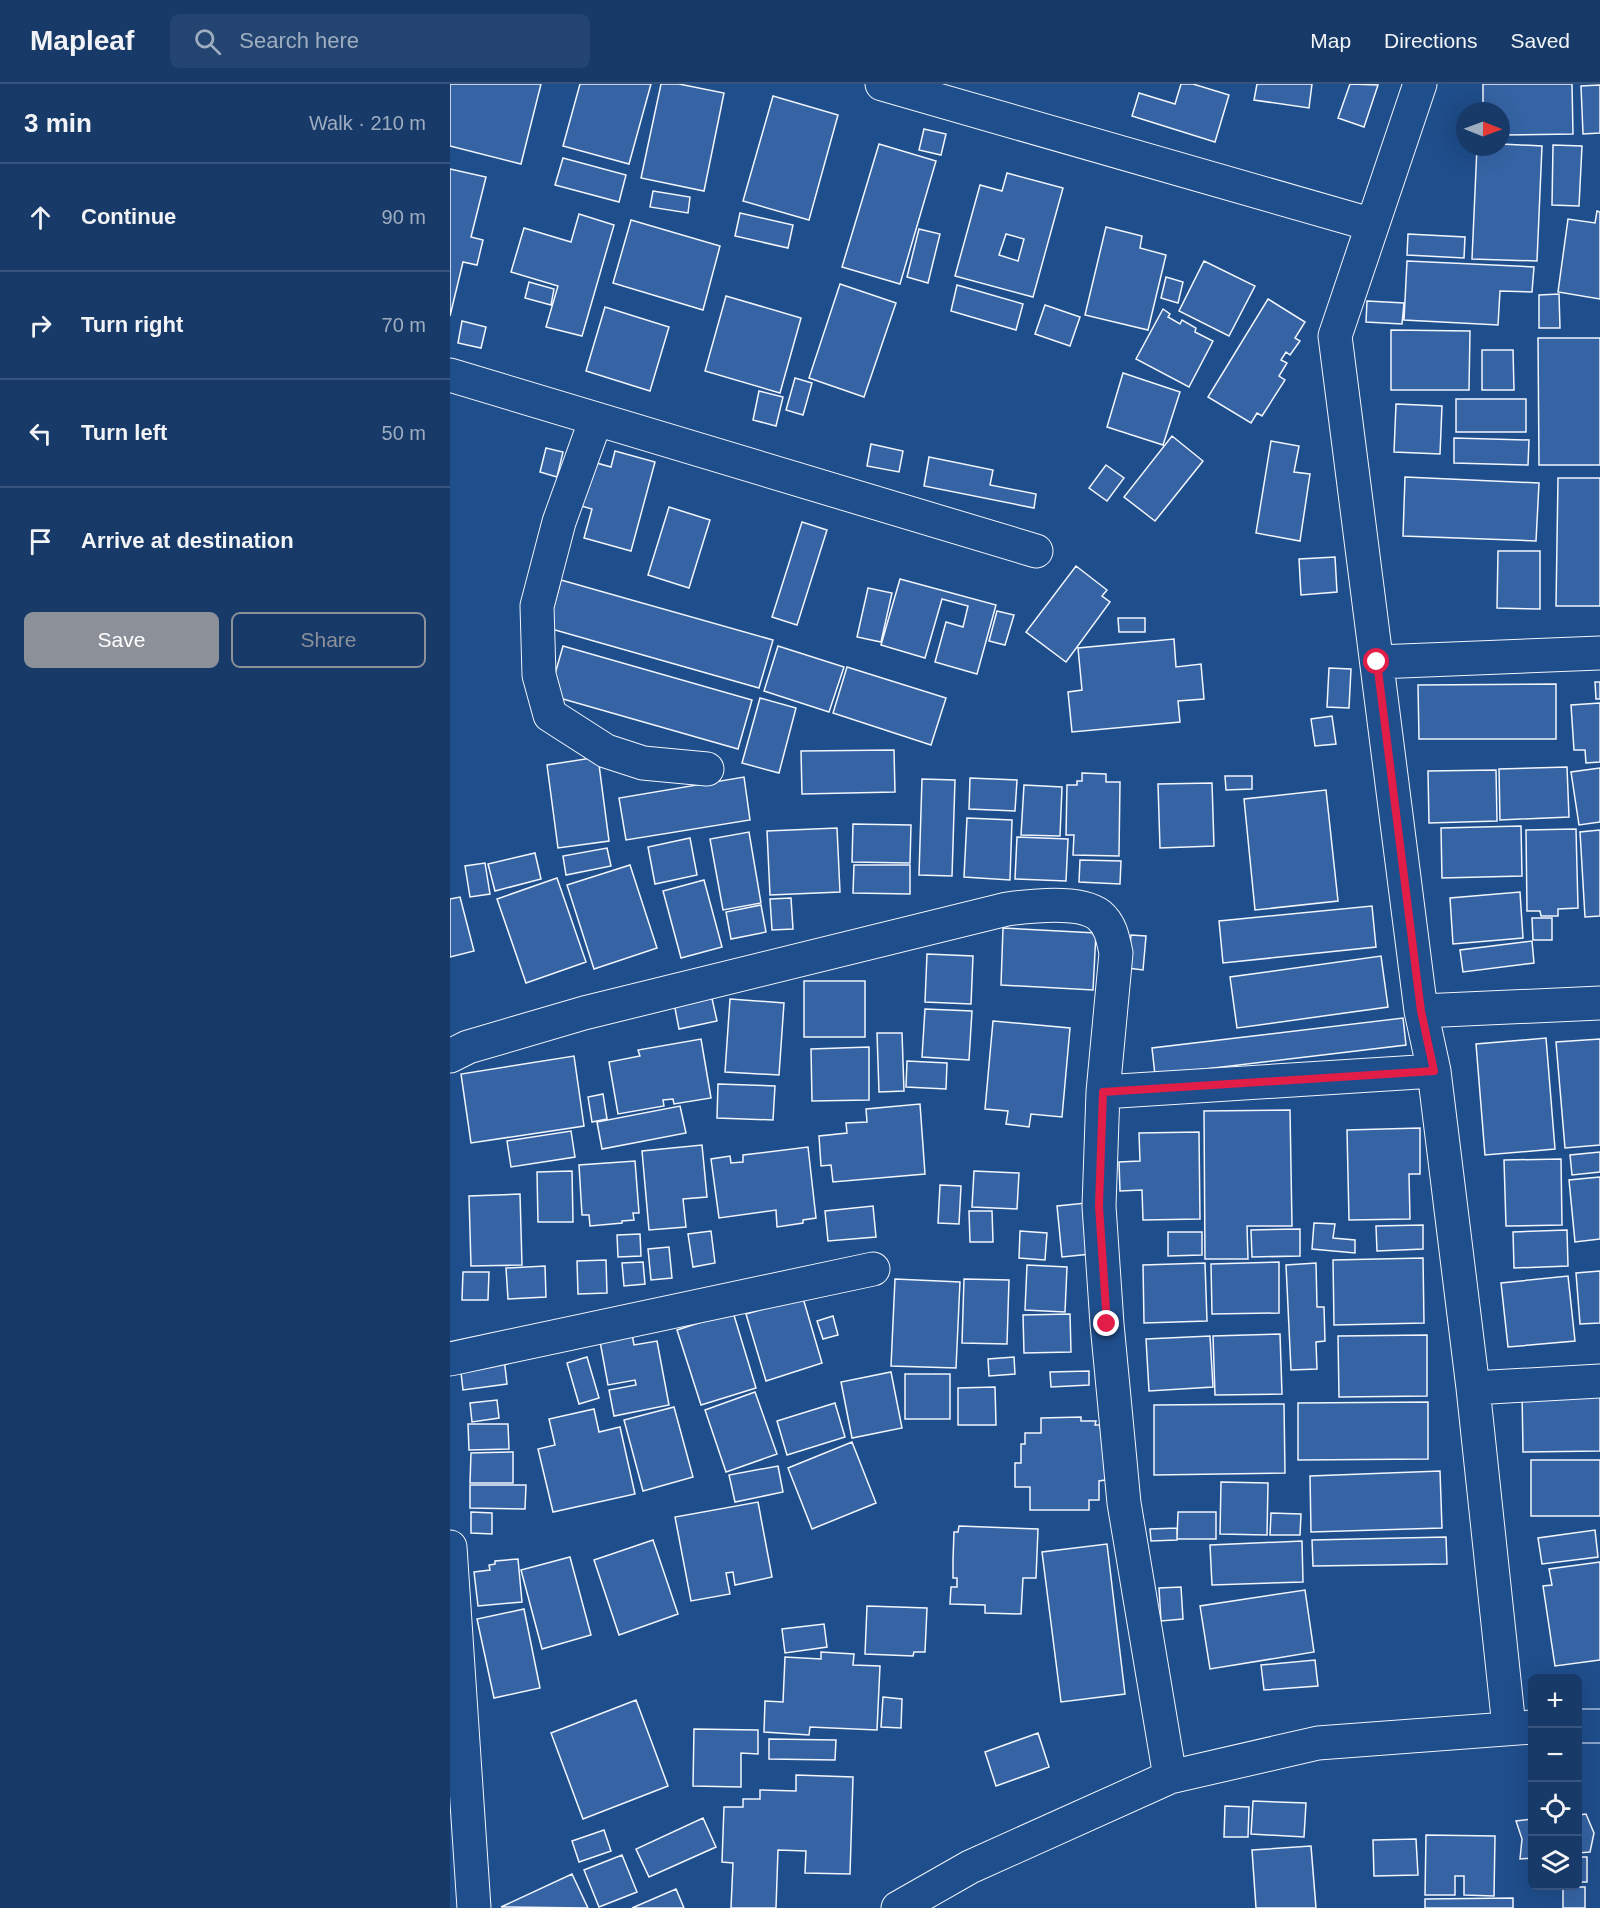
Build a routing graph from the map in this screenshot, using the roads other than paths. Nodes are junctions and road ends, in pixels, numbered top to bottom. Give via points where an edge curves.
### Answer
1 (882, 84) edge
2 (1420, 84) edge
3 (1370, 224) junction
4 (450, 375) edge
5 (596, 419) junction
6 (1036, 551) dead end
7 (1600, 654) edge
8 (1377, 662) junction
9 (707, 769) dead end
10 (1600, 1003) edge
11 (1421, 1011) junction
12 (450, 1056) edge
13 (1434, 1071) junction
14 (1103, 1092) junction
15 (873, 1269) dead end
16 (450, 1359) edge
17 (1600, 1381) edge
18 (1473, 1388) junction
19 (450, 1547) edge
20 (1582, 1726) edge
21 (1600, 1726) edge
22 (1521, 1727) edge
23 (1170, 1778) junction
24 (474, 1908) edge
25 (898, 1908) edge

1 - 3 street
2 - 3 street
3 - 8 street via 1335,336
4 - 5 street
5 - 6 street
5 - 9 street via 559,522 537,606 539,675 550,715 606,751 643,763
7 - 8 street
8 - 11 street
10 - 11 street
11 - 13 street
12 - 14 street via 468,1047 584,1013 995,912 1033,906 1072,906 1098,914 1112,931 1116,953
13 - 14 street
13 - 18 street
14 - 23 street via 1099,1206 1124,1503
15 - 16 street
17 - 18 street
18 - 22 street
19 - 24 street
20 - 21 street
22 - 23 street via 1318,1743
23 - 25 street via 970,1867

